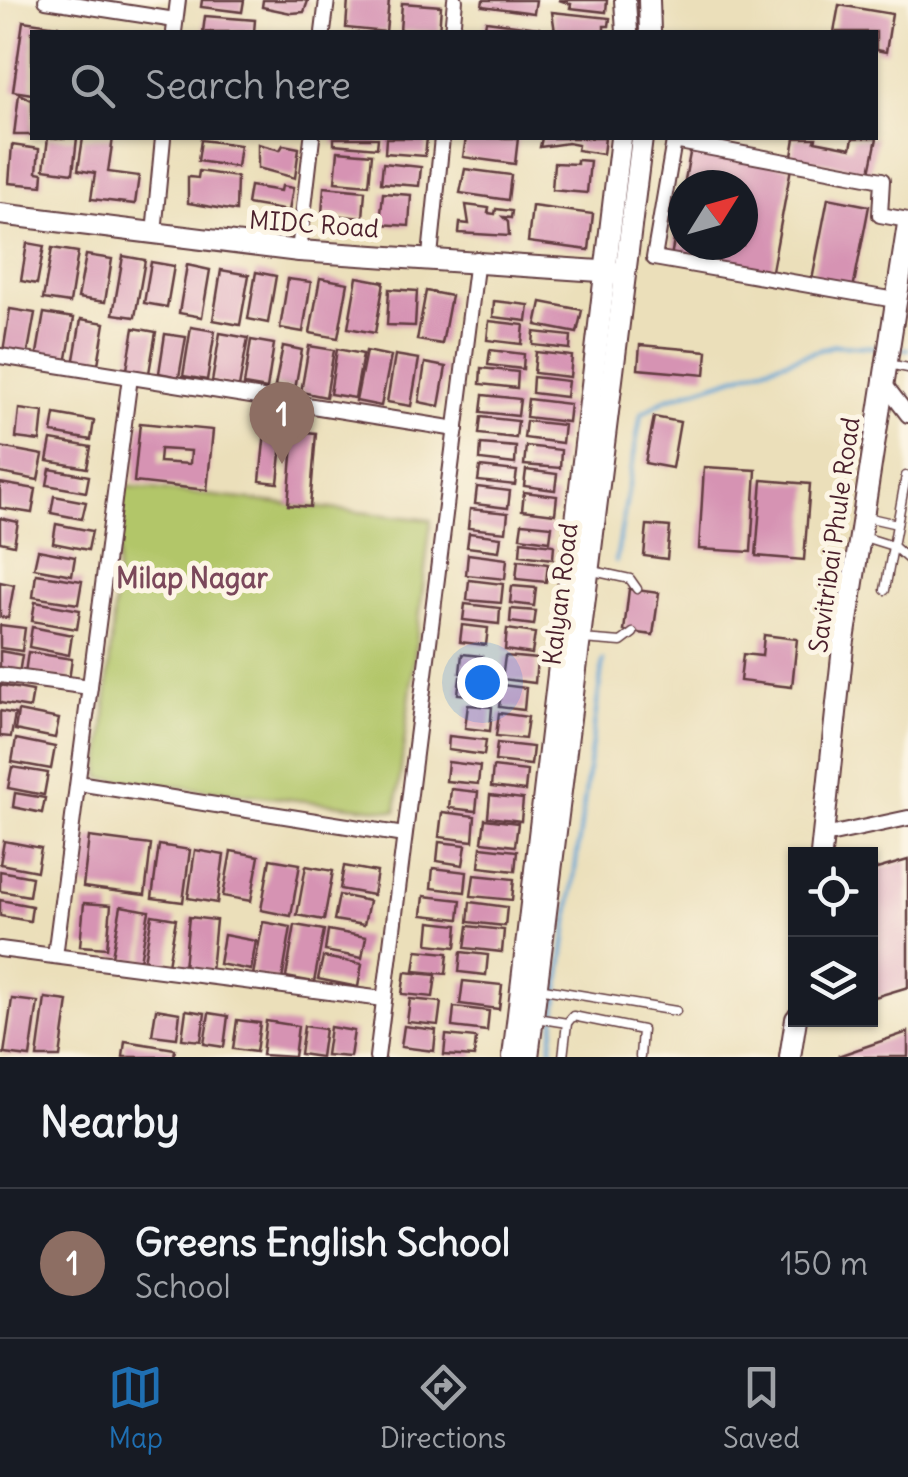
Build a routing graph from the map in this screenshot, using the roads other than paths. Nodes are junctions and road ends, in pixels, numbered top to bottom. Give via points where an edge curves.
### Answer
1 (46, 0) edge
2 (178, 0) edge
3 (327, 0) edge
4 (455, 0) edge
5 (625, 0) edge
6 (649, 0) edge
7 (64, 1) edge
8 (174, 26) edge
9 (324, 30) edge
10 (452, 30) edge
11 (626, 30) edge
12 (650, 30) edge
13 (163, 140) edge
14 (312, 140) edge
15 (442, 140) edge
16 (621, 140) edge
17 (642, 140) edge
18 (0, 214) edge
19 (908, 222) edge
20 (154, 233) junction
21 (299, 251) junction
22 (430, 256) junction
23 (478, 260) junction
24 (615, 272) junction
25 (894, 300) junction
26 (0, 356) edge
27 (908, 368) edge
28 (883, 372) junction
29 (130, 377) junction
30 (908, 415) edge
31 (456, 429) junction
32 (906, 476) edge
33 (897, 524) junction
34 (860, 526) junction
35 (893, 546) junction
36 (908, 559) edge
37 (588, 570) junction
38 (637, 588) dead end
39 (885, 590) dead end
40 (632, 633) dead end
41 (571, 638) junction
42 (0, 675) edge
43 (90, 686) junction
44 (78, 782) junction
45 (908, 818) edge
46 (404, 835) junction
47 (822, 845) edge
48 (0, 949) edge
49 (55, 956) junction
50 (552, 990) junction
51 (384, 999) junction
52 (676, 1011) dead end
53 (547, 1020) junction
54 (568, 1023) junction
55 (795, 1027) edge
56 (377, 1057) edge
57 (513, 1057) edge
58 (528, 1057) edge
59 (563, 1057) edge
60 (640, 1057) edge
61 (790, 1057) edge

1 - 7 street
2 - 8 street
3 - 9 street
4 - 10 street
5 - 11 main road
6 - 12 main road
7 - 8 street
13 - 20 street
14 - 21 street
15 - 22 street
16 - 24 main road, Kalyan Road
17 - 24 main road, Kalyan Road
18 - 20 main road, MIDC Road
19 - 25 main road, Savitribai Phule Road
19 - 25 street via 880,215 882,180 674,141 654,258
20 - 21 main road, MIDC Road
21 - 22 main road, MIDC Road
22 - 23 main road, MIDC Road
23 - 24 main road, MIDC Road
23 - 31 street
24 - 37 main road, Kalyan Road
24 - 41 main road, Kalyan Road
25 - 28 main road, Savitribai Phule Road
26 - 29 street
27 - 28 lane
28 - 30 street
28 - 34 main road, Savitribai Phule Road
29 - 31 street
29 - 43 street
31 - 46 street
32 - 33 lane
33 - 34 lane
33 - 35 lane
34 - 35 lane
34 - 47 main road, Savitribai Phule Road
35 - 36 lane
35 - 39 lane
37 - 38 lane via 630,578
37 - 41 main road, Kalyan Road
40 - 41 lane via 621,642
41 - 50 main road, Kalyan Road
41 - 57 main road, Kalyan Road
42 - 43 street
43 - 44 street
44 - 46 street
44 - 49 street
45 - 47 street
46 - 51 street
48 - 49 street
49 - 51 street
50 - 52 lane
50 - 53 main road, Kalyan Road
51 - 56 street
53 - 54 lane
53 - 58 main road, Kalyan Road
54 - 59 lane
54 - 60 lane via 573,1016 642,1030
55 - 61 main road

